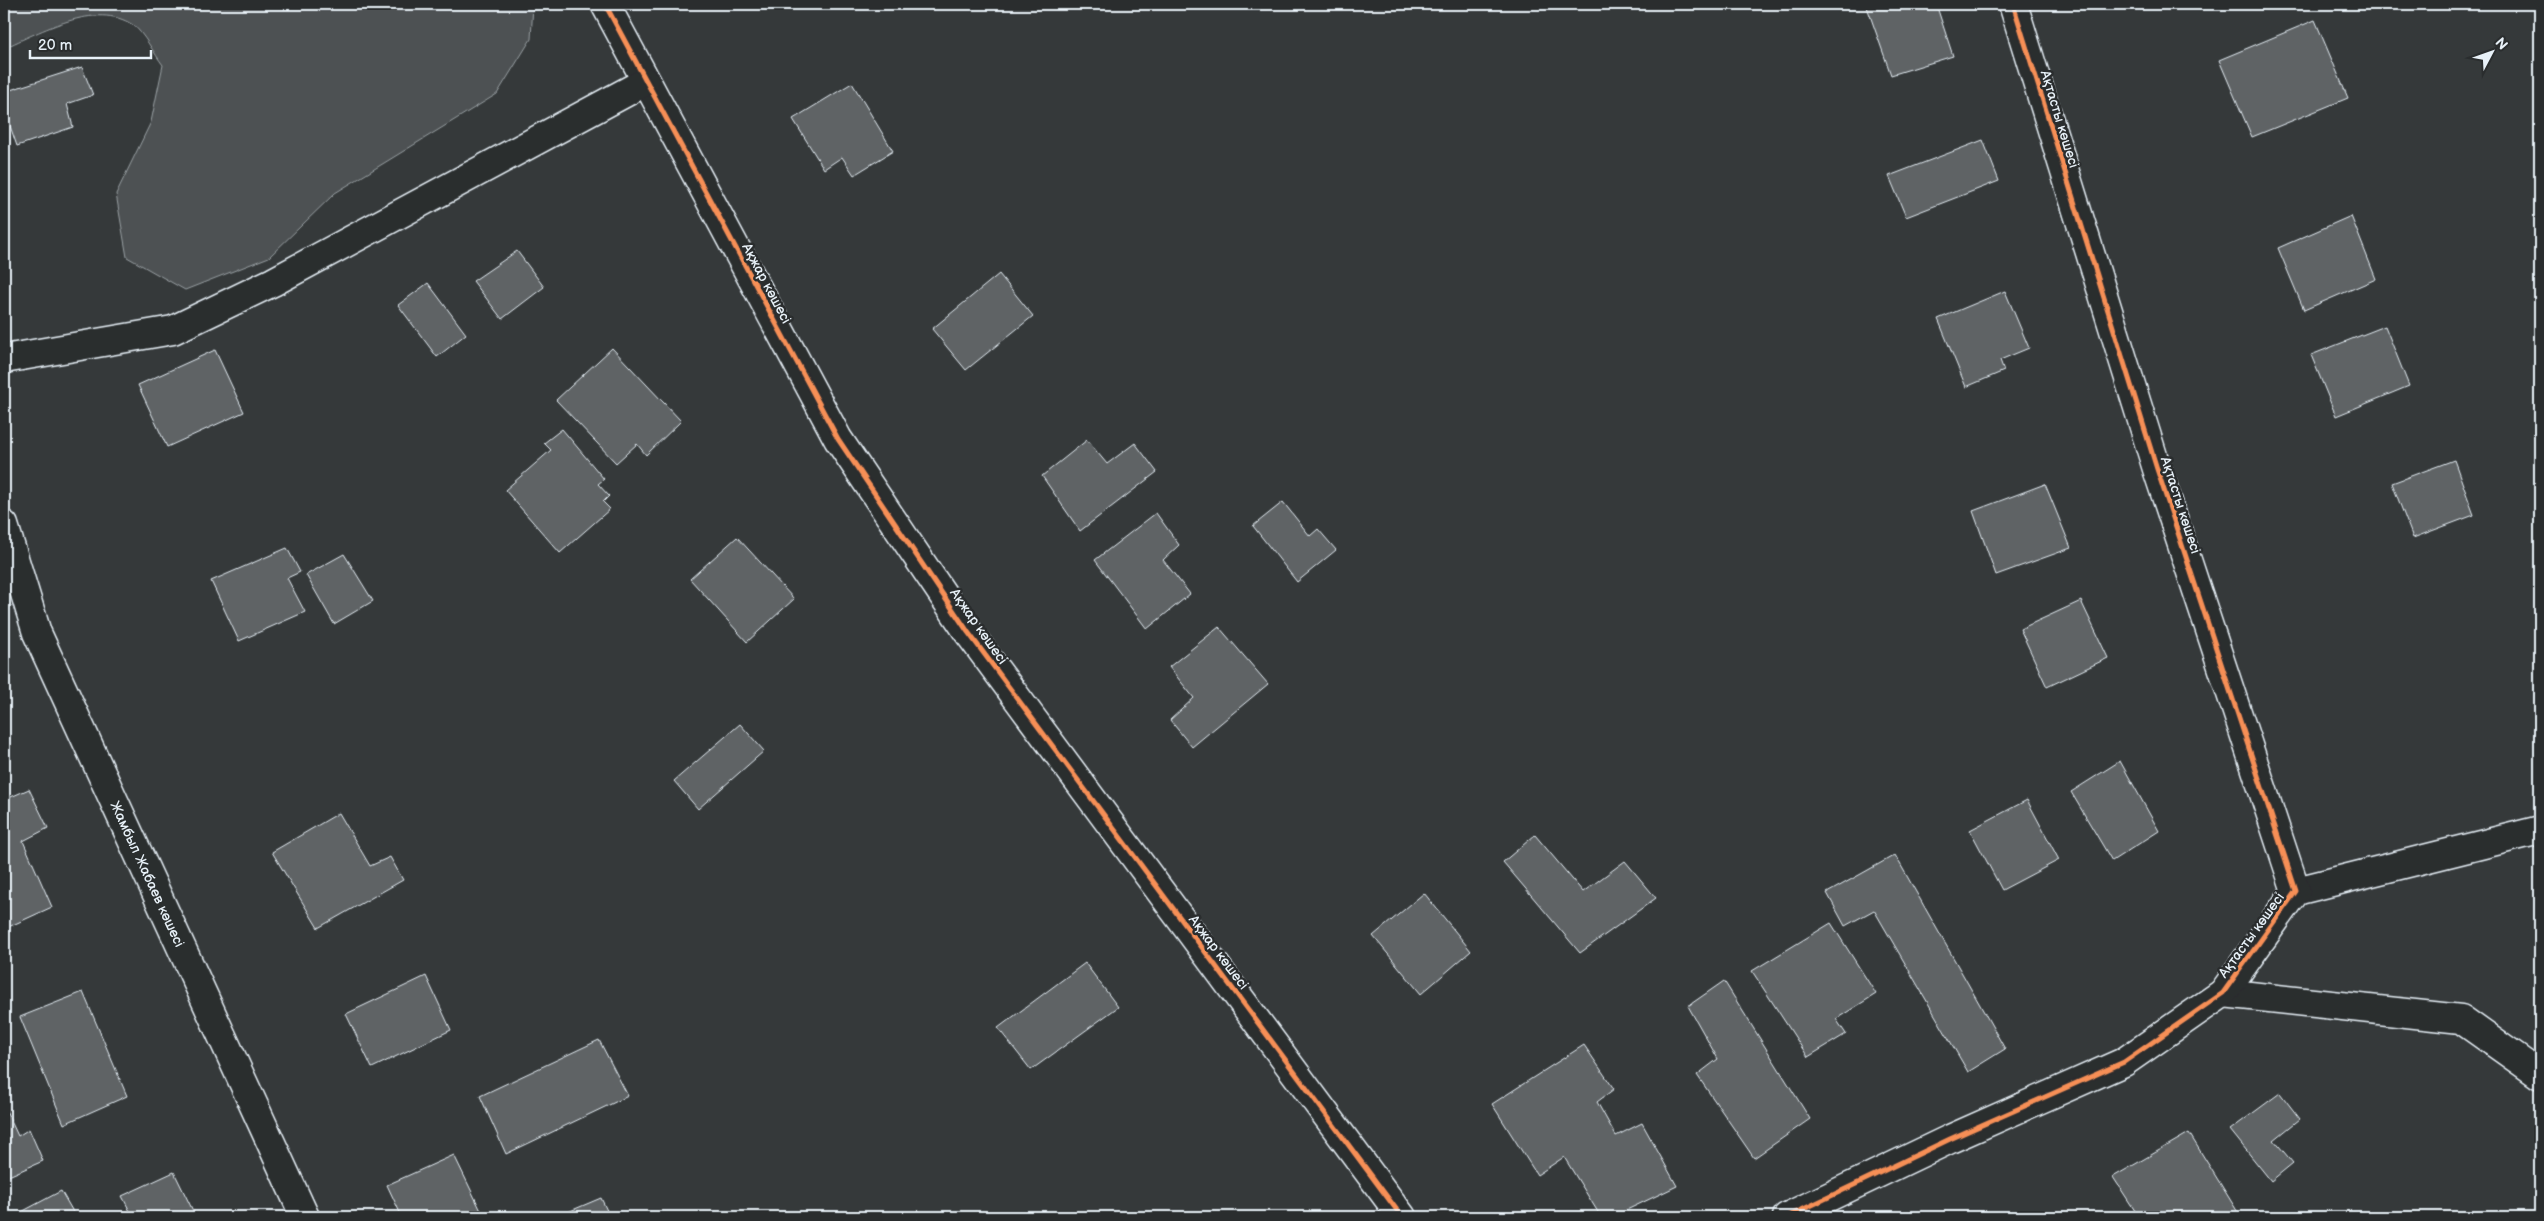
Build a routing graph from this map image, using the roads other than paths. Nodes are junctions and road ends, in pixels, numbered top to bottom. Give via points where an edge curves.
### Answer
1 (605, 4) edge
2 (2013, 4) edge
3 (645, 82) junction
4 (4, 359) edge
5 (4, 525) edge
6 (2540, 830) edge
7 (2296, 891) junction
8 (2223, 993) junction
9 (2540, 1075) edge
10 (305, 1217) edge
11 (1402, 1217) edge
12 (1787, 1217) edge

1 - 3 street, Ақжар көшесі
2 - 7 street, Ақтасты көшесі via 2157,469
3 - 4 street via 273,282 173,330
3 - 11 street, Ақжар көшесі via 844,447 968,632
5 - 10 street, Жамбыл Жабаев көшесі via 37,633
6 - 7 street
7 - 8 street, Ақтасты көшесі
8 - 9 street via 2461,1019
8 - 12 street, Ақтасты көшесі via 2124,1062 1950,1139

